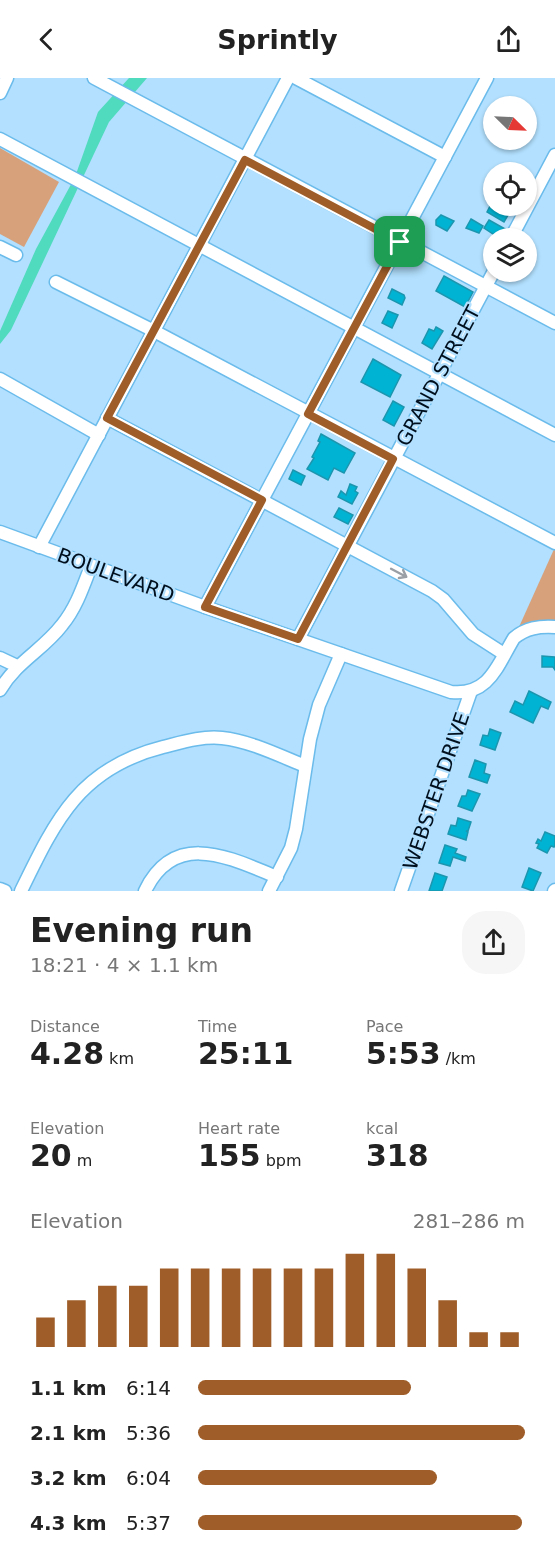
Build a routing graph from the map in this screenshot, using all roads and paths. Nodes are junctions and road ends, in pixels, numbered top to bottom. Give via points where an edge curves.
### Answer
1 (7, 78) edge
2 (94, 78) edge
3 (288, 78) edge
4 (296, 78) edge
5 (487, 78) edge
6 (0, 93) edge
7 (0, 139) edge
8 (555, 155) edge
9 (445, 157) junction
10 (245, 160) junction
11 (516, 228) edge
12 (400, 242) junction
13 (199, 246) junction
14 (0, 247) edge
15 (16, 255) dead end
16 (56, 282) dead end
17 (488, 282) edge
18 (485, 287) junction
19 (555, 324) edge
20 (354, 328) junction
21 (154, 331) junction
22 (439, 374) junction
23 (0, 379) edge
24 (308, 414) junction
25 (107, 418) junction
26 (99, 435) junction
27 (555, 435) edge
28 (393, 459) junction
29 (262, 500) junction
30 (0, 532) edge
31 (555, 543) edge
32 (348, 546) junction
33 (39, 547) junction
34 (90, 566) junction
35 (205, 607) junction
36 (555, 627) edge
37 (298, 639) junction
38 (341, 654) junction
39 (504, 654) junction
40 (0, 658) edge
41 (17, 666) junction
42 (0, 690) edge
43 (471, 691) junction
44 (305, 766) junction
45 (277, 877) junction
46 (0, 889) edge
47 (5, 891) edge
48 (21, 891) edge
49 (145, 891) edge
50 (269, 891) edge
51 (401, 891) edge

1 - 6 street
2 - 10 street
3 - 10 street
4 - 9 street
5 - 9 street
7 - 13 street
8 - 11 street
9 - 12 street
10 - 12 street
10 - 13 street
12 - 18 street
12 - 20 street
13 - 20 street
13 - 21 street
14 - 15 street
16 - 21 street
17 - 18 street, GRAND STREET
18 - 19 street
18 - 22 street, GRAND STREET
20 - 22 street
20 - 24 street
21 - 24 street
21 - 25 street
22 - 27 street
22 - 28 street, GRAND STREET
23 - 26 street
24 - 28 street
24 - 29 street
25 - 26 street
25 - 29 street
26 - 33 street
28 - 31 street
28 - 32 street, GRAND STREET
29 - 32 street
29 - 35 street
30 - 33 street, BOULEVARD
32 - 37 street, GRAND STREET
32 -> 39 street via 432,591 473,634
33 - 34 street, BOULEVARD
34 - 35 street, BOULEVARD
34 - 41 street via 63,625
35 - 37 street, BOULEVARD
36 - 39 street via 538,627 520,634
37 - 38 street, BOULEVARD
38 - 43 street, BOULEVARD via 451,692
38 - 44 street via 319,705
39 - 43 street via 484,685
40 - 41 street
41 - 42 street
43 - 51 street, WEBSTER DRIVE
44 - 45 street via 296,829
44 - 48 street via 222,738 195,739 135,755 102,774 73,799 51,830
45 - 49 street via 222,855 192,854 164,867
45 - 50 street
46 - 47 street

